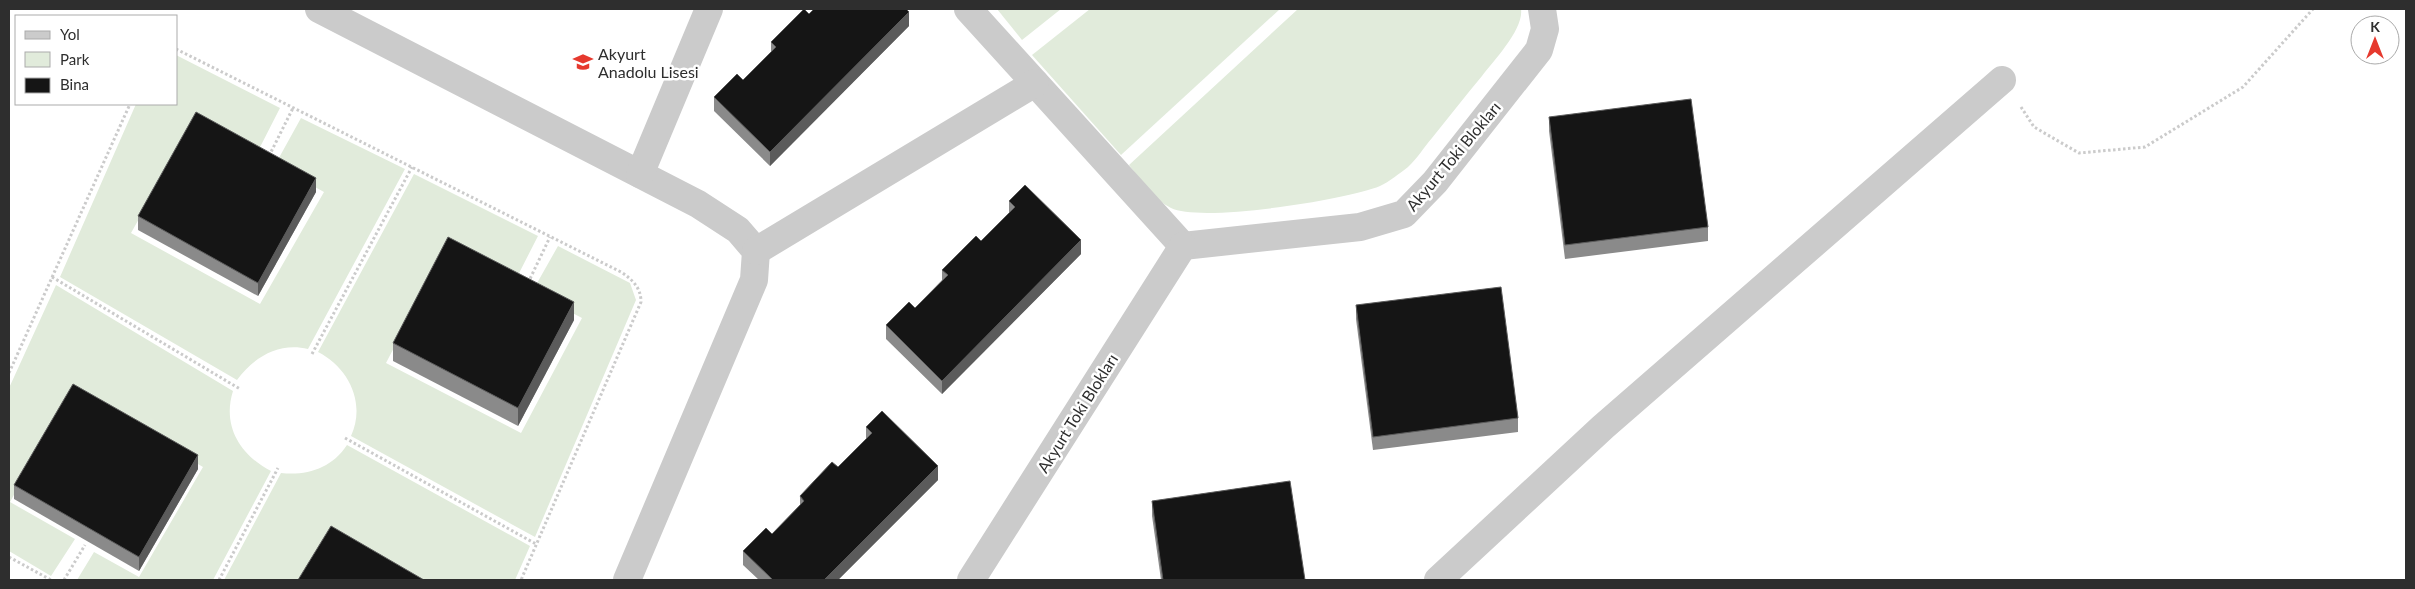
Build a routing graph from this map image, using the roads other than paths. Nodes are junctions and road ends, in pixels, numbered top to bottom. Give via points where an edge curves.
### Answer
1 (319, 9) edge
2 (708, 9) edge
3 (968, 9) edge
4 (1542, 9) edge
5 (2002, 80) road end
6 (1035, 84) junction
7 (640, 174) junction
8 (1183, 246) junction
9 (756, 251) junction
10 (627, 580) edge
11 (971, 580) edge
12 (1438, 580) edge

1 - 7 street
2 - 7 street
3 - 6 street
4 - 8 street, Akyurt Toki Blokları via 1545,29 1539,50 1435,182 1404,214 1360,226
5 - 12 street via 1603,427
6 - 8 street
6 - 9 street
7 - 9 street via 698,204 738,230
8 - 11 street, Akyurt Toki Blokları
9 - 10 street via 754,280

